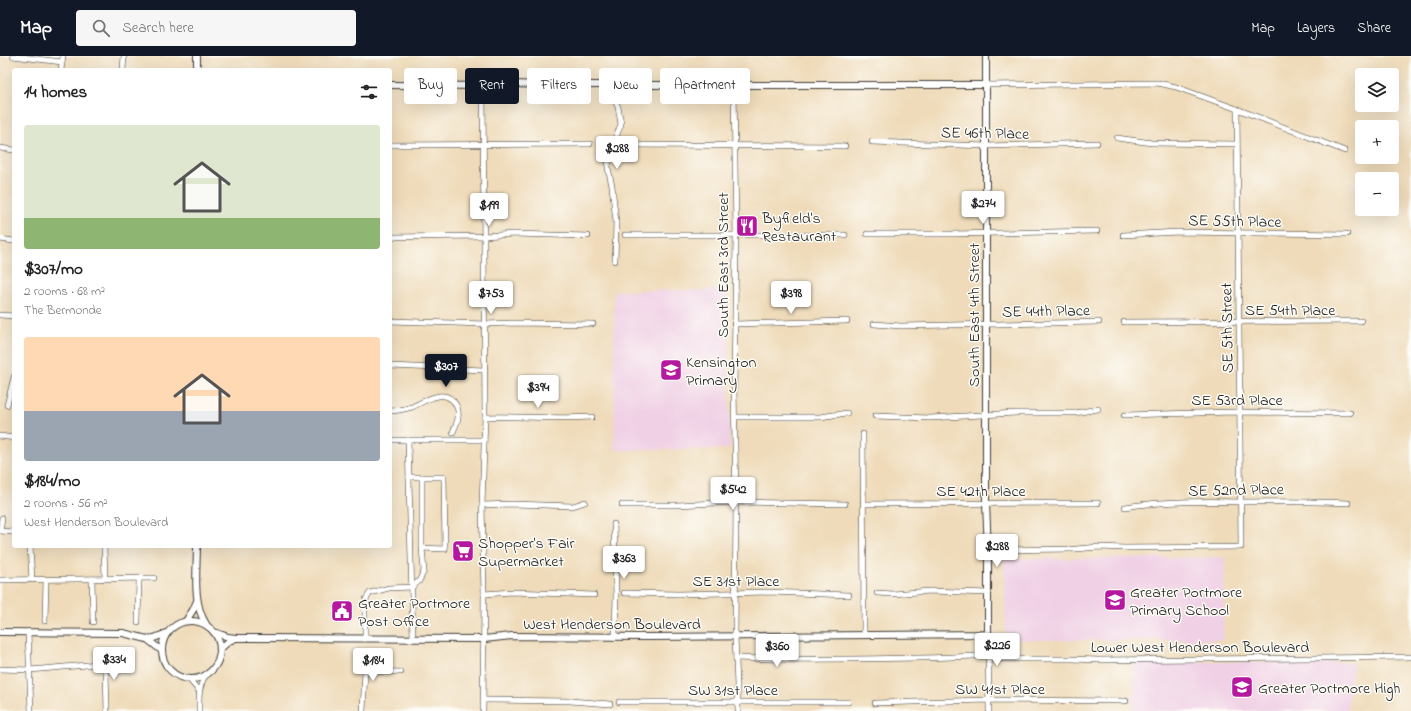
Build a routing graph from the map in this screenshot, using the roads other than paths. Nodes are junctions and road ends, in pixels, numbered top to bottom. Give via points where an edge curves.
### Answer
1 (13, 56) edge
2 (62, 56) edge
3 (124, 56) edge
4 (197, 56) edge
5 (986, 56) edge
6 (62, 62) junction
7 (61, 68) edge
8 (123, 68) edge
9 (197, 68) edge
10 (519, 84) edge
11 (392, 85) edge
12 (599, 85) edge
13 (750, 85) edge
14 (986, 85) junction
15 (465, 86) edge
16 (483, 104) edge
17 (617, 104) edge
18 (734, 104) edge
19 (1237, 109) junction
20 (1117, 138) dead end
21 (872, 142) dead end
22 (590, 144) dead end
23 (1097, 144) dead end
24 (1237, 144) junction
25 (392, 145) edge
26 (484, 145) junction
27 (625, 146) dead end
28 (735, 146) junction
29 (845, 146) dead end
30 (986, 146) junction
31 (0, 148) edge
32 (12, 150) edge
33 (1345, 151) dead end
34 (1097, 231) dead end
35 (867, 234) dead end
36 (986, 234) junction
37 (1238, 234) junction
38 (1347, 234) dead end
39 (625, 235) dead end
40 (736, 235) junction
41 (845, 235) dead end
42 (1124, 235) dead end
43 (484, 236) junction
44 (588, 236) dead end
45 (392, 237) edge
46 (0, 240) edge
47 (12, 241) edge
48 (615, 261) dead end
49 (0, 315) edge
50 (12, 316) edge
51 (392, 321) edge
52 (847, 321) dead end
53 (1099, 322) dead end
54 (1124, 322) dead end
55 (1238, 322) junction
56 (1361, 322) dead end
57 (986, 323) junction
58 (484, 324) junction
59 (593, 324) dead end
60 (734, 324) junction
61 (874, 324) dead end
62 (392, 366) edge
63 (484, 370) junction
64 (12, 385) edge
65 (7, 404) dead end
66 (1098, 409) dead end
67 (392, 411) edge
68 (1239, 412) junction
69 (1350, 413) dead end
70 (847, 414) dead end
71 (987, 415) junction
72 (1124, 415) dead end
73 (875, 416) dead end
74 (485, 417) junction
75 (592, 417) dead end
76 (735, 417) junction
77 (453, 432) dead end
78 (863, 434) dead end
79 (0, 436) edge
80 (12, 438) edge
81 (392, 440) edge
82 (408, 440) junction
83 (484, 440) junction
84 (409, 477) junction
85 (422, 477) junction
86 (585, 502) dead end
87 (736, 502) junction
88 (1240, 502) junction
89 (986, 503) junction
90 (1098, 503) dead end
91 (1348, 503) dead end
92 (845, 504) dead end
93 (863, 504) junction
94 (482, 505) junction
95 (622, 505) dead end
96 (1125, 507) dead end
97 (2, 518) dead end
98 (614, 524) dead end
99 (0, 531) edge
100 (12, 532) edge
101 (30, 548) edge
102 (104, 548) edge
103 (197, 548) edge
104 (422, 548) junction
105 (988, 550) junction
106 (154, 578) dead end
107 (92, 579) junction
108 (105, 579) junction
109 (139, 579) junction
110 (0, 580) edge
111 (32, 580) junction
112 (46, 580) junction
113 (412, 586) junction
114 (624, 593) dead end
115 (736, 593) junction
116 (877, 593) dead end
117 (988, 593) junction
118 (484, 594) junction
119 (594, 595) dead end
120 (848, 595) dead end
121 (197, 601) junction
122 (186, 621) junction
123 (45, 622) dead end
124 (93, 622) dead end
125 (138, 622) dead end
126 (206, 624) junction
127 (0, 632) edge
128 (28, 632) junction
129 (214, 632) junction
130 (167, 633) junction
131 (988, 634) junction
132 (864, 635) junction
133 (615, 636) junction
134 (735, 636) junction
135 (147, 638) junction
136 (236, 638) junction
137 (365, 639) junction
138 (413, 639) junction
139 (484, 639) junction
140 (220, 649) junction
141 (162, 652) junction
142 (989, 657) junction
143 (1411, 657) edge
144 (736, 658) junction
145 (0, 669) edge
146 (30, 670) junction
147 (400, 672) dead end
148 (206, 674) junction
149 (188, 678) junction
150 (199, 691) junction
151 (484, 700) junction
152 (989, 700) junction
153 (1126, 701) dead end
154 (619, 702) dead end
155 (738, 702) junction
156 (848, 702) dead end
157 (876, 703) dead end
158 (610, 704) dead end
159 (31, 711) edge
160 (106, 711) edge
161 (200, 711) edge
162 (362, 711) edge
163 (484, 711) edge
164 (738, 711) edge
165 (989, 711) edge

1 - 6 street
2 - 6 street
3 - 8 street
4 - 9 street
5 - 14 street, South East 4th Street
6 - 7 street
10 - 12 street
11 - 15 street
13 - 14 street
14 - 19 street via 1158,83
14 - 30 street, South East 4th Street
16 - 26 street
17 - 48 street via 621,124 609,155 608,168 616,222
18 - 28 street, South East 3rd Street
19 - 24 street, SE 5th Street
19 - 33 street
20 - 24 street via 1152,143
21 - 30 street, SE 46th Place
22 - 26 street
23 - 30 street, SE 46th Place
24 - 37 street, SE 5th Street
25 - 26 street
26 - 43 street
27 - 28 street
28 - 29 street
28 - 40 street, South East 3rd Street
30 - 36 street, South East 4th Street
31 - 32 street
34 - 36 street
35 - 36 street
36 - 57 street, South East 4th Street
37 - 38 street, SE 55th Place
37 - 42 street, SE 55th Place via 1178,232
37 - 55 street, SE 5th Street
39 - 40 street
40 - 41 street
40 - 60 street, South East 3rd Street
43 - 44 street
43 - 45 street
43 - 58 street
46 - 47 street
49 - 50 street
51 - 58 street
52 - 60 street
53 - 57 street, SE 44th Place
54 - 55 street, SE 54th Place
55 - 56 street, SE 54th Place
55 - 68 street, SE 5th Street
57 - 61 street, SE 44th Place via 901,326
57 - 71 street, South East 4th Street
58 - 59 street
58 - 63 street
60 - 76 street, South East 3rd Street
62 - 63 street
63 - 74 street
64 - 65 street
66 - 71 street via 1075,413
67 - 77 street via 446,396 454,401 459,411
68 - 69 street, SE 53rd Place
68 - 72 street, SE 53rd Place
68 - 88 street, SE 5th Street
70 - 76 street via 820,417
71 - 73 street via 930,418
71 - 89 street, South East 4th Street
74 - 75 street
74 - 83 street
76 - 87 street, South East 3rd Street
78 - 93 street
79 - 80 street
81 - 82 street
82 - 83 street
82 - 84 street
83 - 94 street
84 - 85 street
84 - 113 street
85 - 104 street
85 - 104 street via 444,477 446,549
86 - 94 street via 573,506
87 - 92 street
87 - 95 street
87 - 115 street, South East 3rd Street
88 - 91 street, SE 52nd Place
88 - 96 street, SE 52nd Place via 1153,503
88 - 105 street, SE 5th Street via 1241,547
89 - 90 street, SE 42th Place
89 - 93 street, SE 42th Place
89 - 105 street, South East 4th Street
93 - 132 street
94 - 118 street
97 - 99 street
98 - 133 street
99 - 100 street
101 - 111 street
102 - 108 street
103 - 121 street
104 - 113 street via 424,571 419,581
105 - 117 street, South East 4th Street
106 - 109 street
107 - 108 street
107 - 112 street
107 - 124 street
108 - 109 street
109 - 125 street
110 - 111 street
111 - 112 street
112 - 123 street
113 - 137 street via 370,593 364,606
113 - 138 street
114 - 115 street, SE 31st Place
115 - 120 street, SE 31st Place
115 - 134 street, South East 3rd Street
116 - 117 street
117 - 131 street, South East 4th Street
118 - 119 street via 512,592
118 - 139 street
121 - 122 street
121 - 126 street
122 - 126 street via 193,620
122 - 130 street via 172,627
126 - 129 street
127 - 128 street
128 - 135 street via 123,633
128 - 146 street
129 - 136 street, West Henderson Boulevard
129 - 140 street
130 - 135 street
130 - 141 street
131 - 132 street, West Henderson Boulevard
131 - 142 street
132 - 134 street, West Henderson Boulevard
133 - 134 street, West Henderson Boulevard
133 - 139 street, West Henderson Boulevard via 512,636
134 - 144 street, South East 3rd Street
135 - 141 street
136 - 137 street, West Henderson Boulevard
136 - 140 street
137 - 138 street, West Henderson Boulevard
138 - 139 street, West Henderson Boulevard
139 - 151 street
140 - 148 street via 217,663
141 - 149 street via 170,670 180,677
142 - 143 street, Lower West Henderson Boulevard via 1098,660
142 - 144 street, Lower West Henderson Boulevard via 768,660
142 - 152 street
144 - 155 street, South East 3rd Street
145 - 146 street
146 - 159 street
146 - 160 street via 98,664 106,670
147 - 162 street via 365,671
148 - 149 street
148 - 150 street
149 - 150 street
150 - 161 street
151 - 158 street
151 - 163 street
152 - 153 street, SW 41st Place
152 - 157 street, SW 41st Place
152 - 165 street
154 - 155 street, SW 31st Place
155 - 156 street, SW 31st Place
155 - 164 street, South East 3rd Street

